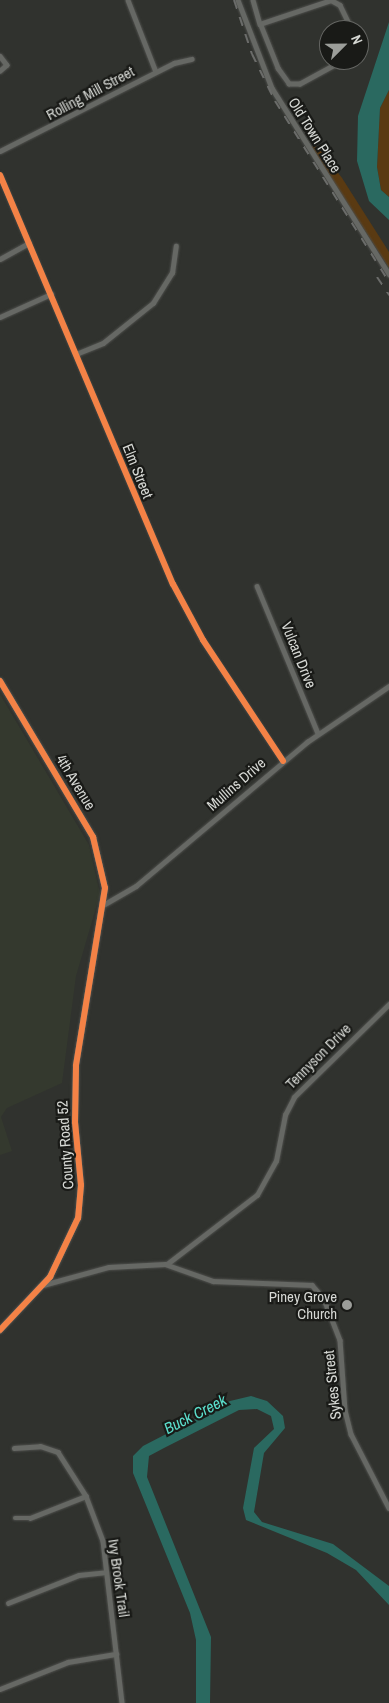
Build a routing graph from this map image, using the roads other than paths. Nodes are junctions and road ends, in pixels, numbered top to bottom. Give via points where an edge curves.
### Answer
1 (128, 0) edge
2 (238, 0) edge
3 (253, 0) edge
4 (347, 20) edge
5 (260, 24) junction
6 (0, 56) edge
7 (192, 59) dead end
8 (325, 70) edge
9 (0, 71) edge
10 (156, 72) junction
11 (0, 150) edge
12 (0, 175) edge
13 (29, 243) junction
14 (176, 246) dead end
15 (0, 259) edge
16 (389, 274) edge
17 (51, 294) junction
18 (0, 317) edge
19 (76, 354) junction
20 (257, 586) dead end
21 (0, 681) edge
22 (389, 686) edge
23 (318, 733) junction
24 (283, 761) junction
25 (103, 905) junction
26 (389, 1004) edge
27 (167, 1264) junction
28 (42, 1285) junction
29 (0, 1330) edge
30 (14, 1448) dead end
31 (86, 1496) junction
32 (389, 1508) edge
33 (15, 1518) dead end
34 (106, 1572) junction
35 (8, 1603) dead end
36 (116, 1654) junction
37 (0, 1689) edge
38 (122, 1703) edge

1 - 10 street
2 - 16 street, Old Town Place via 272,88
3 - 5 street
4 - 5 street via 340,5 332,0
5 - 8 street via 278,69 289,84 296,85
6 - 9 street via 7,63
7 - 10 street, Rolling Mill Street
10 - 11 street, Rolling Mill Street
12 - 13 street, Elm Street
13 - 15 street
13 - 17 street, Elm Street
14 - 19 street via 172,273 153,303 103,343
17 - 18 street
17 - 19 street, Elm Street
19 - 24 street, Elm Street via 180,600
20 - 23 street, Vulcan Drive
21 - 25 street, 4th Avenue via 93,836 104,872
22 - 23 street, Mullins Drive
23 - 24 street, Mullins Drive
24 - 25 street, Mullins Drive via 136,886
25 - 28 street, County Road 52 via 76,1066 80,1207 68,1245
26 - 27 street, Tennyson Drive via 294,1098 285,1115 276,1161 257,1195
27 - 28 street via 109,1267
27 - 32 street, Sykes Street via 205,1279 246,1285 299,1282 318,1291 341,1345 345,1410 351,1434
28 - 29 street, County Road 52
30 - 31 street, Ivy Brook Trail via 40,1446 58,1452
31 - 33 street via 30,1518
31 - 34 street, Ivy Brook Trail via 103,1541
34 - 35 street via 79,1575
34 - 36 street, Ivy Brook Trail
36 - 37 street via 68,1662
36 - 38 street, Ivy Brook Trail

